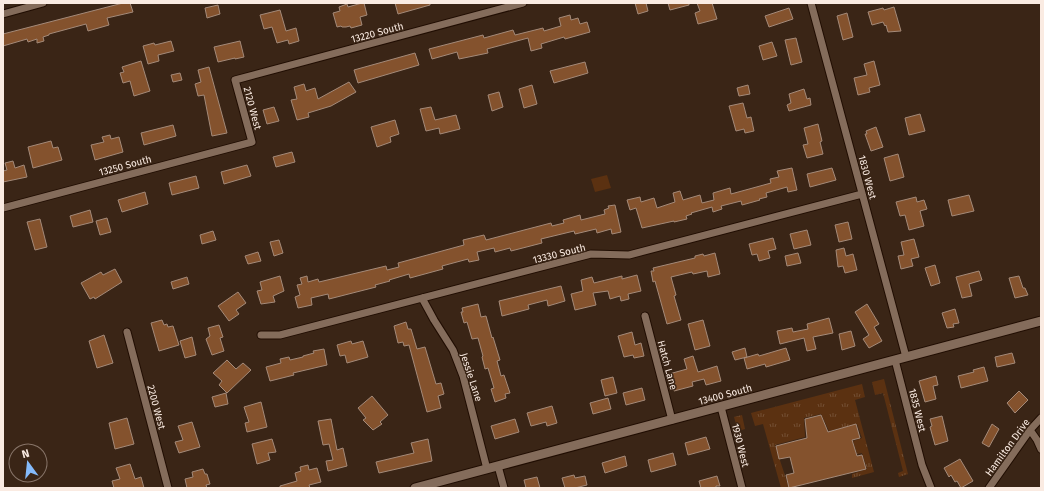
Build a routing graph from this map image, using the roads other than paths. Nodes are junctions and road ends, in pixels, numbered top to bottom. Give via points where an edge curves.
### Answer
1 (43, 3) edge
2 (523, 3) edge
3 (811, 3) edge
4 (3, 14) edge
5 (235, 80) joint
6 (252, 142) joint
7 (862, 194) junction
8 (3, 208) edge
9 (422, 298) junction
10 (645, 316) dead end
11 (1041, 322) edge
12 (127, 332) dead end
13 (261, 336) dead end
14 (906, 357) junction
15 (895, 360) junction
16 (721, 407) junction
17 (1041, 418) edge
18 (672, 420) junction
19 (1030, 430) junction
20 (1041, 449) edge
21 (498, 466) junction
22 (486, 469) junction
23 (168, 488) edge
24 (415, 488) edge
25 (504, 488) edge
26 (742, 488) edge
27 (930, 488) edge
28 (989, 488) edge

1 - 4 street
2 - 5 street, 13220 South
3 - 7 street, 1830 West
5 - 6 street, 2120 West
6 - 8 street, 13250 South
7 - 9 street, 13330 South via 629,255 591,254
7 - 14 street, 1830 West
9 - 13 street, 13330 South via 280,335
9 - 22 street, Jessie Lane via 453,350 463,376
10 - 18 street, Hatch Lane
11 - 14 street, 13400 South
12 - 23 street, 2200 West
14 - 15 street, 13400 South
15 - 16 street, 13400 South
15 - 27 street, 1835 West
16 - 18 street, 13400 South
16 - 26 street, 1930 West
17 - 19 street, Hamilton Drive
18 - 21 street, 13400 South
19 - 20 street
19 - 28 street, Hamilton Drive
21 - 22 street, 13400 South
21 - 25 street
22 - 24 street, 13400 South

